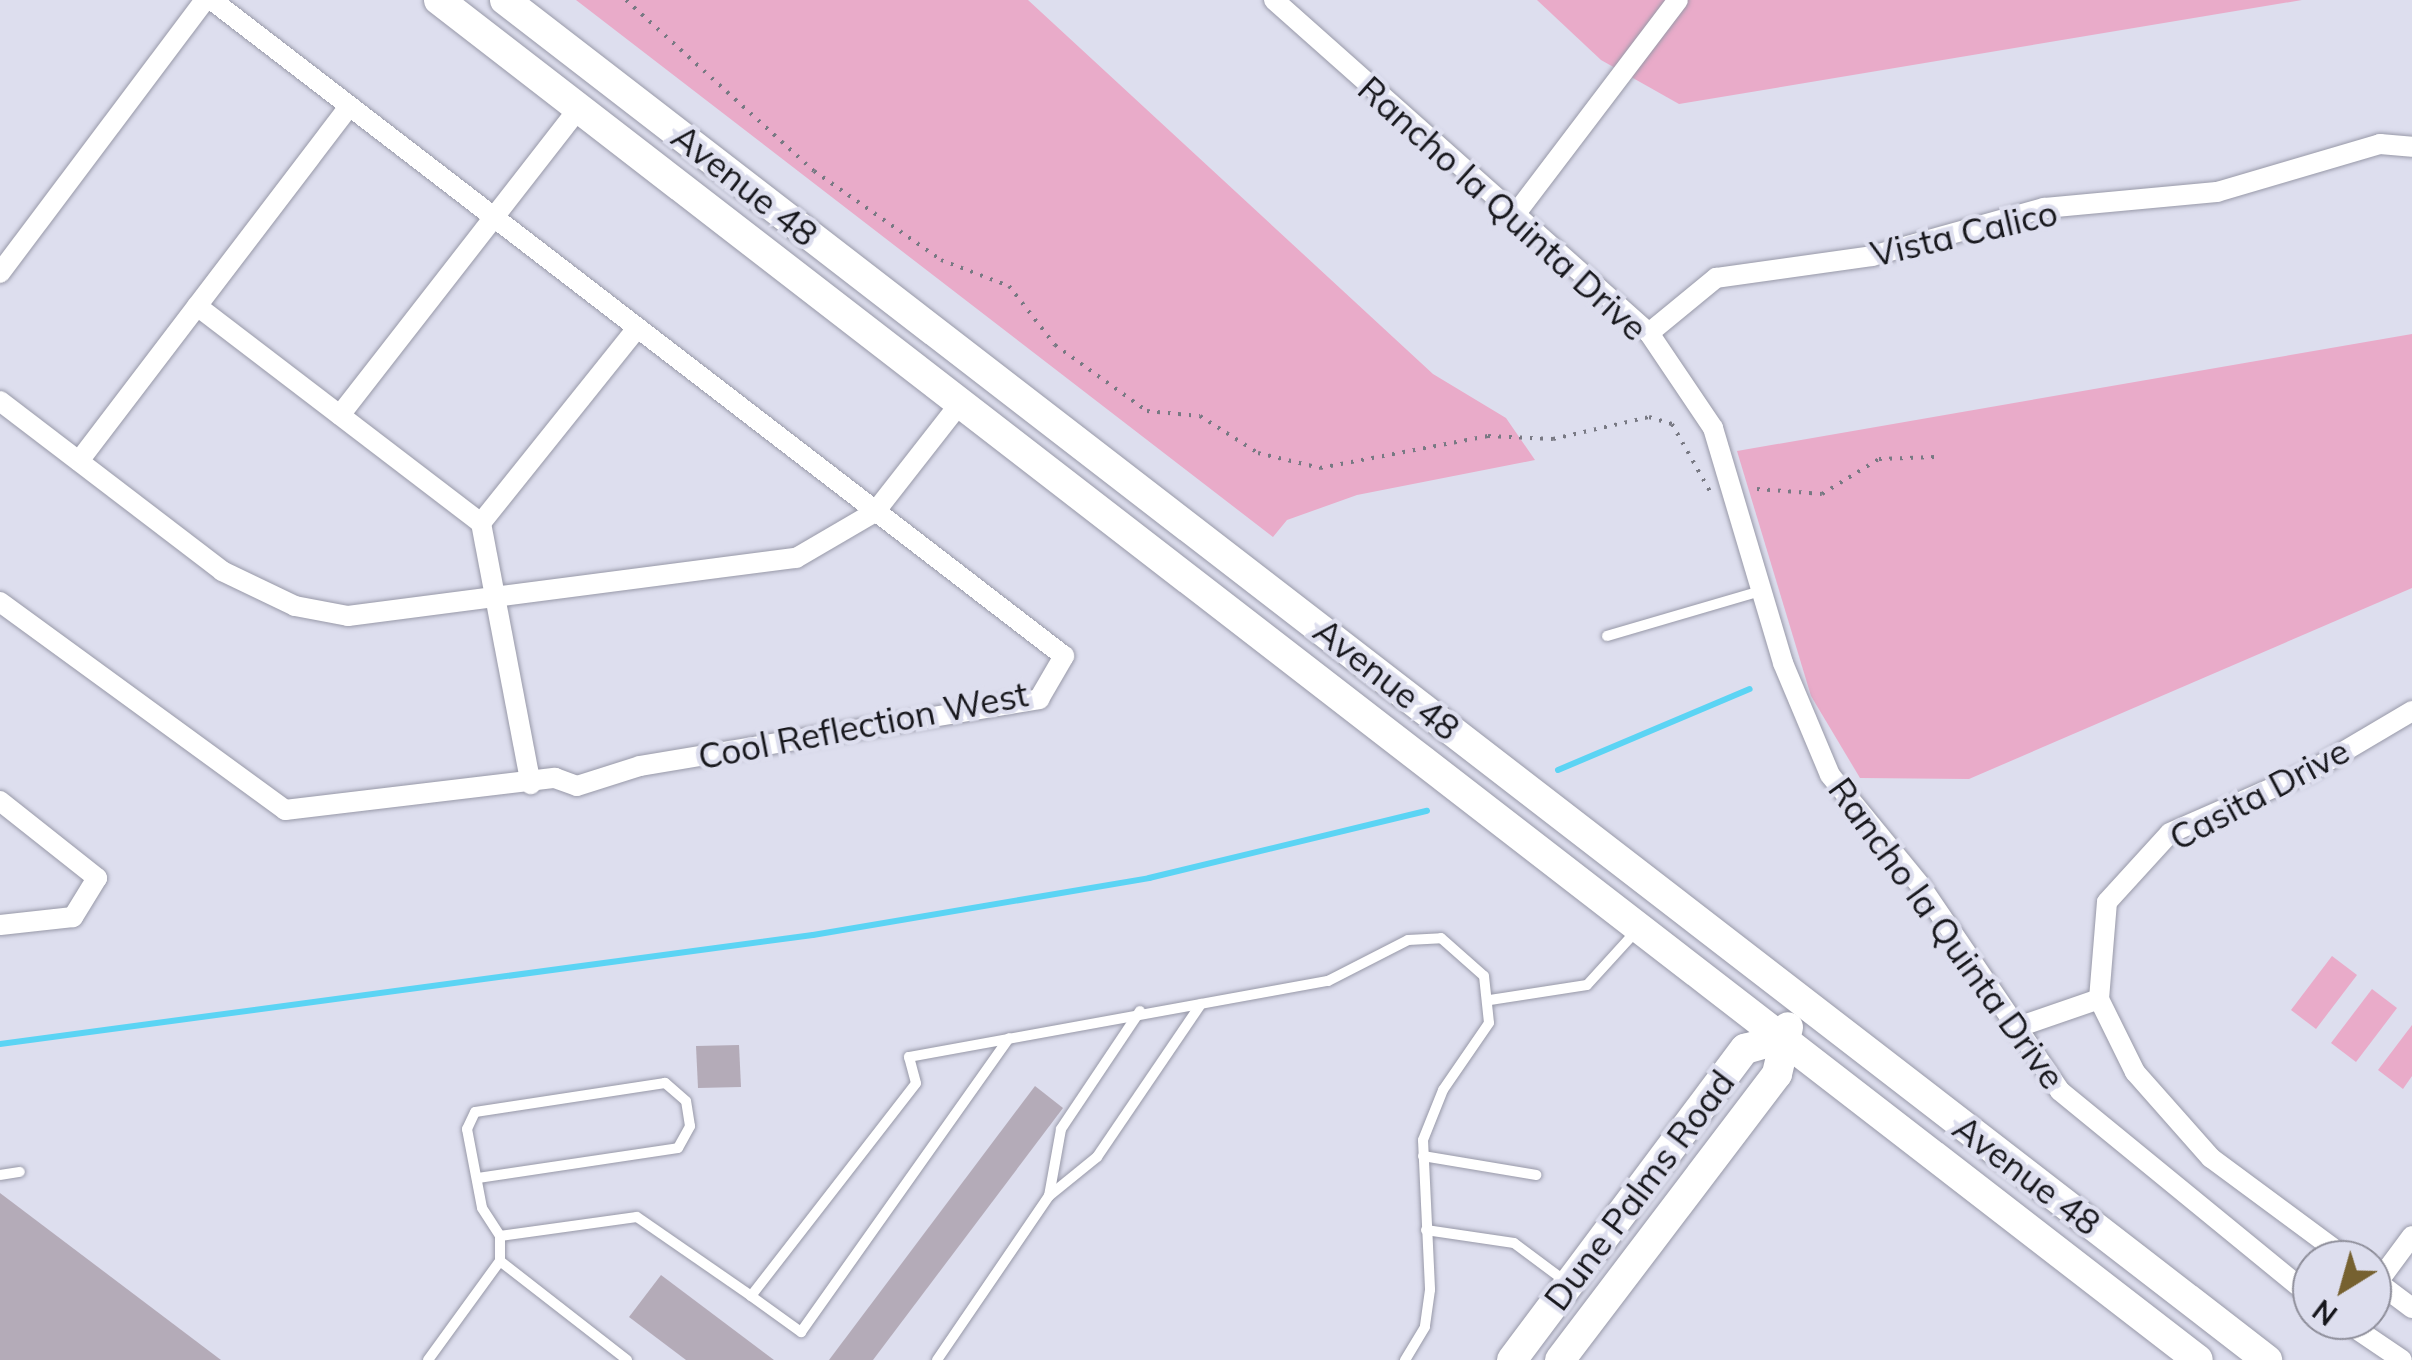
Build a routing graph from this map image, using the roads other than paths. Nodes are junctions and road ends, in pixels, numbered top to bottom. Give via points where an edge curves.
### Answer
1 (209, 0) edge
2 (440, 0) edge
3 (505, 0) edge
4 (1274, 0) edge
5 (1678, 0) edge
6 (348, 106) junction
7 (580, 107) junction
8 (2412, 148) edge
9 (1516, 212) junction
10 (783, 214) junction
11 (492, 216) junction
12 (0, 273) edge
13 (197, 306) junction
14 (636, 328) junction
15 (1649, 333) junction
16 (985, 369) junction
17 (0, 401) edge
18 (961, 402) junction
19 (340, 415) junction
20 (79, 461) junction
21 (874, 512) junction
22 (481, 523) junction
23 (1765, 590) junction
24 (0, 602) edge
25 (500, 602) junction
26 (1606, 636) dead end
27 (2412, 711) edge
28 (531, 784) junction
29 (0, 801) edge
30 (0, 925) edge
31 (1638, 928) junction
32 (2099, 999) junction
33 (1490, 1000) junction
34 (1201, 1004) junction
35 (1804, 1004) junction
36 (1140, 1011) junction
37 (2015, 1028) junction
38 (1009, 1038) junction
39 (1780, 1038) junction
40 (1423, 1156) junction
41 (20, 1172) dead end
42 (1536, 1174) dead end
43 (0, 1175) edge
44 (478, 1178) junction
45 (1049, 1196) junction
46 (1426, 1230) junction
47 (500, 1236) junction
48 (2412, 1236) edge
49 (2321, 1240) edge
50 (500, 1261) junction
51 (2392, 1261) edge
52 (2292, 1281) edge
53 (1569, 1284) junction
54 (751, 1296) junction
55 (2373, 1340) edge
56 (428, 1360) edge
57 (627, 1360) edge
58 (938, 1360) edge
59 (1405, 1360) edge
60 (1512, 1360) edge
61 (1550, 1360) edge
62 (1560, 1360) edge
63 (2198, 1360) edge
64 (2267, 1360) edge
65 (2402, 1360) edge

1 - 6 street, Cool Reflection West
1 - 12 street, Cool Reflection West
2 - 7 main road, Avenue 48
3 - 10 main road, Avenue 48
4 - 9 street, Rancho la Quinta Drive
5 - 9 street
6 - 11 street, Cool Reflection West
6 - 13 street
7 - 10 main road via 601,96 724,190
7 - 11 street
7 - 18 main road, Avenue 48
8 - 15 street, Vista Calico via 2380,144 2217,192 2044,208 1872,256 1716,278
9 - 15 street, Rancho la Quinta Drive
10 - 16 main road, Avenue 48
11 - 14 street, Cool Reflection West
11 - 19 street
13 - 19 street
13 - 20 street
14 - 21 street, Cool Reflection West
14 - 22 street
15 - 23 street, Rancho la Quinta Drive via 1712,428
16 - 18 main road
16 - 35 main road, Avenue 48
17 - 20 street
18 - 21 street
18 - 31 main road, Avenue 48
19 - 22 street
20 - 25 street via 222,571 295,606 348,616
21 - 25 street via 796,558
21 - 28 street, Cool Reflection West via 1064,656 1039,698 640,766 577,786 555,778
22 - 25 street
23 - 26 lane
23 - 37 street, Rancho la Quinta Drive via 1830,775 1920,885
24 - 28 street, Cool Reflection West via 285,810
25 - 28 street
27 - 32 street, Casita Drive via 2309,772 2170,832 2107,902
29 - 30 street via 97,878 73,918
31 - 33 lane via 1587,985
31 - 39 main road, Avenue 48
32 - 37 street
32 - 49 street via 2134,1072 2211,1158
33 - 34 lane via 1471,959 1441,938 1408,940 1328,981
33 - 40 lane via 1489,1023 1443,1090
34 - 36 lane
34 - 45 lane via 1097,1158
35 - 39 main road, Dune Palms Road
35 - 64 main road, Avenue 48
36 - 38 lane
36 - 45 lane via 1060,1128
37 - 52 street, Rancho la Quinta Drive via 2096,1126
38 - 54 lane via 909,1056 916,1083
38 - 54 lane via 801,1332
39 - 53 main road, Dune Palms Road via 1745,1048
39 - 62 main road, Dune Palms Road via 1777,1074
39 - 63 main road, Avenue 48
40 - 42 lane
40 - 46 lane
41 - 43 lane
44 - 44 lane via 678,1148 690,1126 686,1101 665,1083 475,1112 467,1129
44 - 47 lane
45 - 58 lane
46 - 53 lane via 1514,1243
46 - 59 lane via 1425,1327
47 - 50 lane
47 - 54 lane via 637,1217
48 - 51 street
50 - 56 lane
50 - 57 lane
53 - 60 main road, Dune Palms Road
53 - 61 main road via 1576,1308
55 - 65 street

